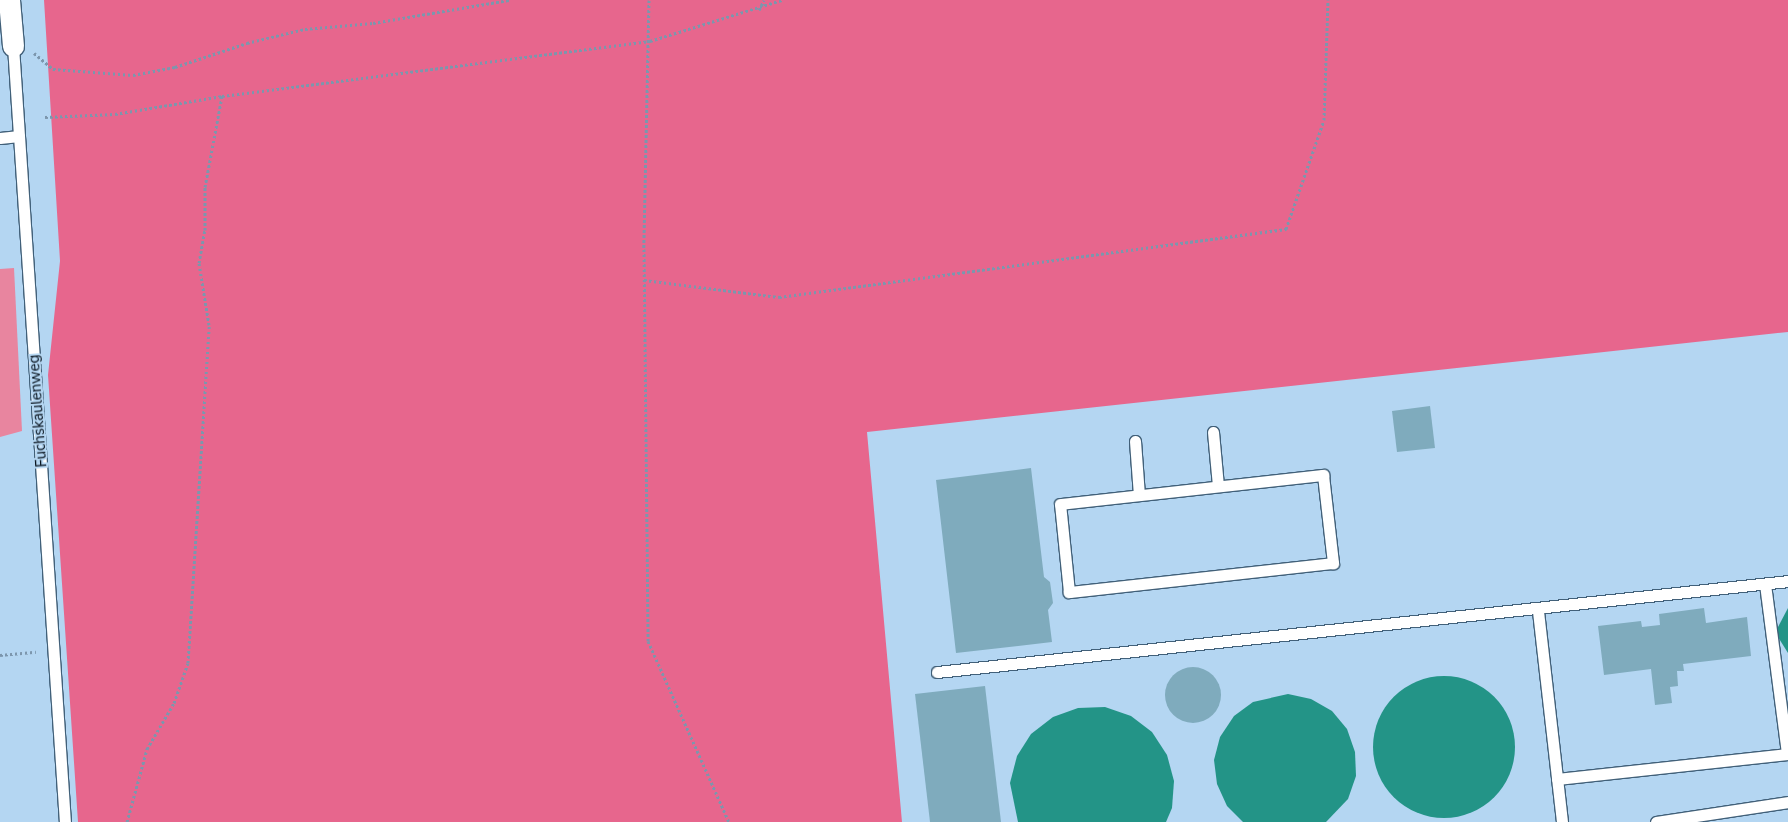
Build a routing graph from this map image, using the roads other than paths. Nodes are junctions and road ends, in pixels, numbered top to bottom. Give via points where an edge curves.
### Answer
1 (9, 0) edge
2 (13, 46) joint
3 (19, 136) junction
4 (0, 138) edge
5 (1213, 432) dead end
6 (1135, 441) dead end
7 (1218, 486) junction
8 (1139, 495) junction
9 (1788, 582) edge
10 (1764, 584) junction
11 (1538, 611) junction
12 (937, 672) dead end
13 (1787, 754) edge
14 (1557, 779) junction
15 (1788, 802) edge
16 (65, 822) edge
17 (1562, 822) edge
18 (1656, 822) edge

1 - 2 street, Fuchskaulenweg
2 - 3 lane, Fuchskaulenweg
3 - 4 lane
3 - 16 lane, Fuchskaulenweg
5 - 7 lane
6 - 8 lane
7 - 8 lane
7 - 8 lane via 1324,475 1333,563 1069,592 1060,504
9 - 10 lane
10 - 11 lane
10 - 13 lane
11 - 12 lane
11 - 14 lane
13 - 14 lane
14 - 17 lane
15 - 18 lane

